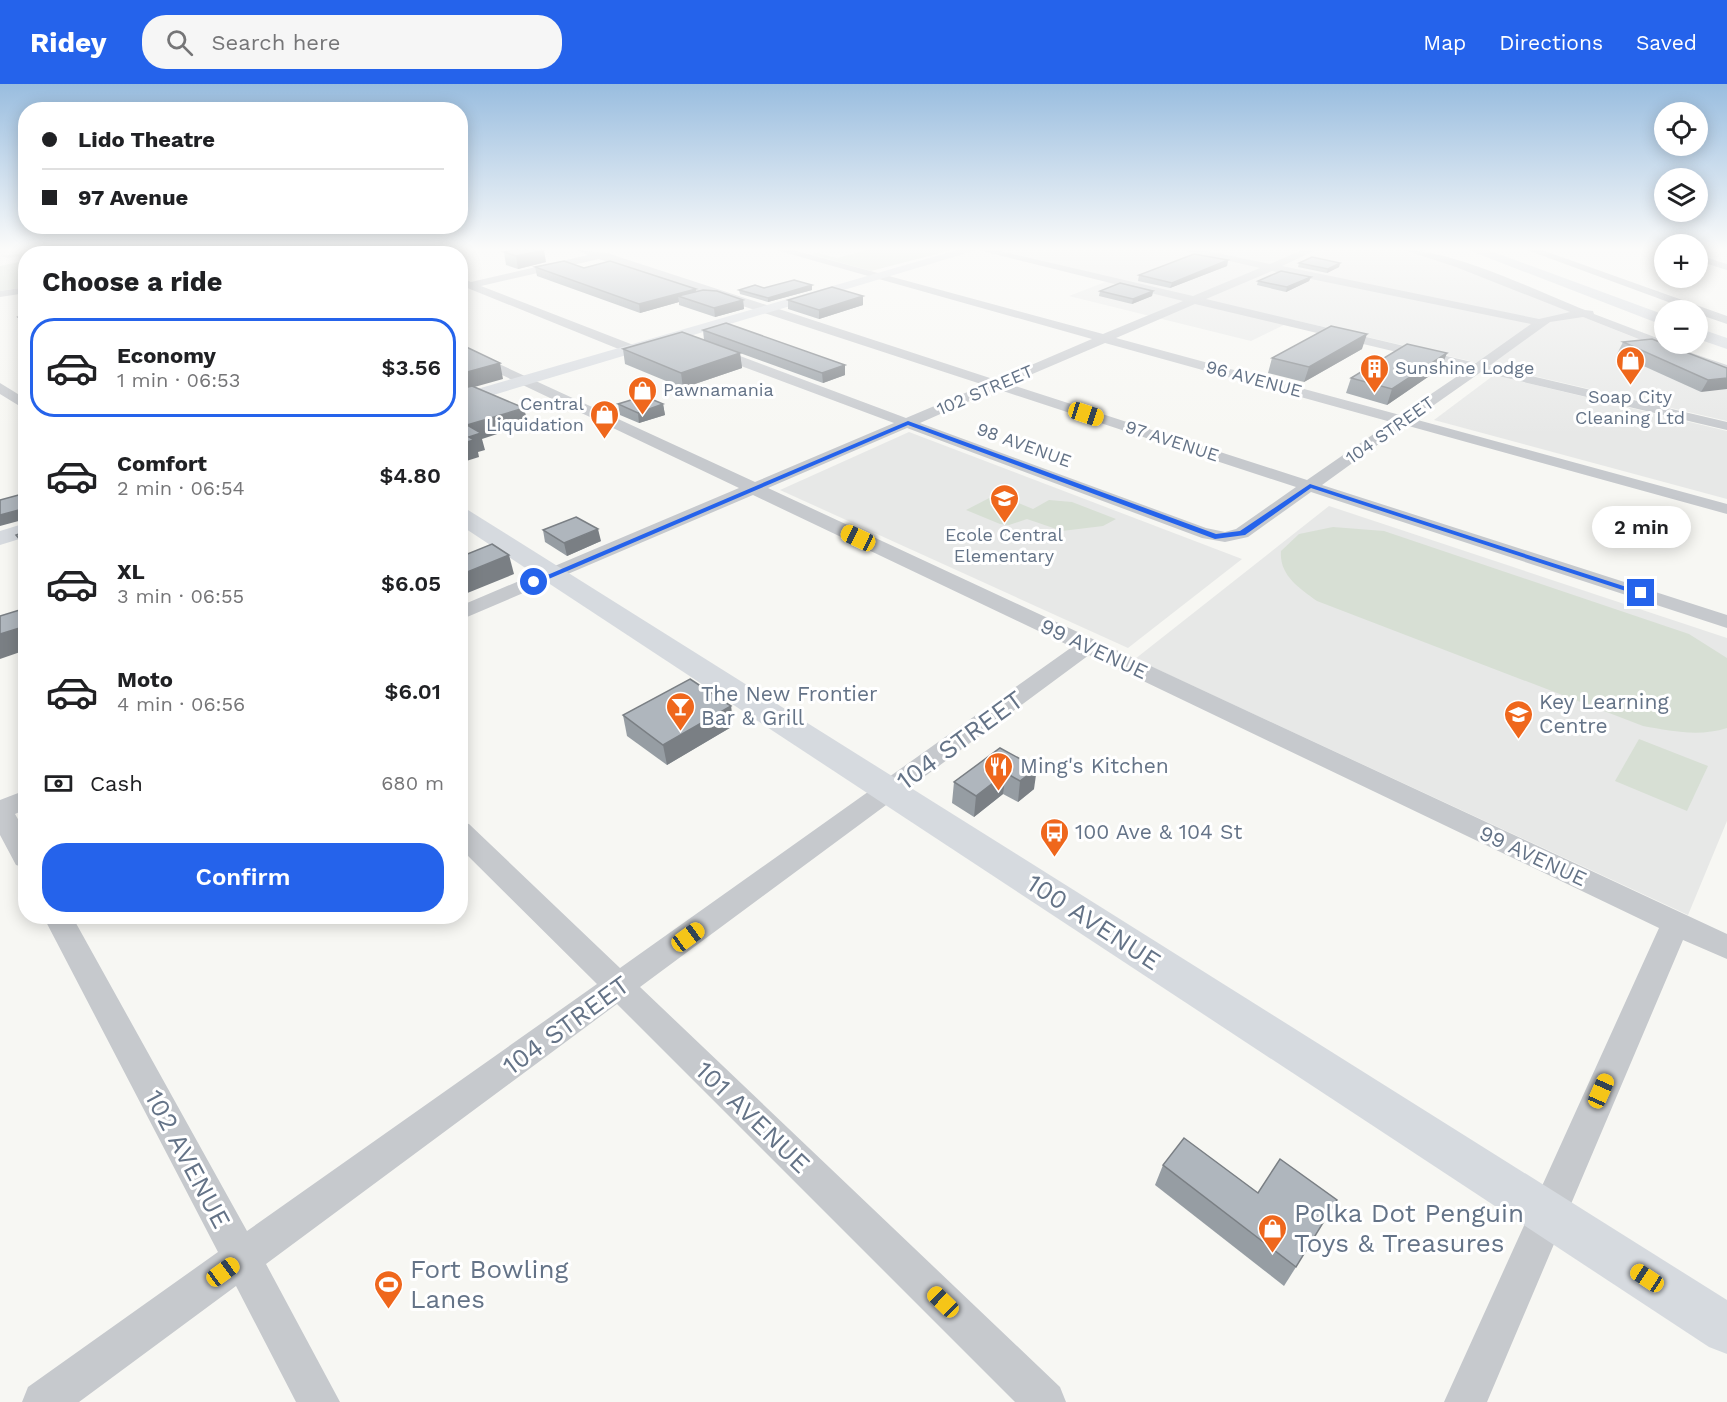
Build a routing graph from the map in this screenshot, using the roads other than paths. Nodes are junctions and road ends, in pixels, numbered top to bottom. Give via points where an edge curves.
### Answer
1 (533, 312) edge
2 (757, 312) edge
3 (773, 312) edge
4 (1006, 312) edge
5 (1168, 312) edge
6 (1243, 312) edge
7 (1486, 312) edge
8 (1583, 312) edge
9 (1589, 312) edge
10 (1614, 312) edge
11 (1586, 313) junction
12 (1708, 314) edge
13 (1654, 317) edge
14 (1727, 320) edge
15 (1542, 323) junction
16 (1708, 332) edge
17 (1708, 333) edge
18 (675, 336) junction
19 (1727, 338) edge
20 (1106, 339) junction
21 (1727, 344) edge
22 (631, 349) junction
23 (468, 354) edge
24 (1480, 367) junction
25 (1727, 370) edge
26 (525, 381) junction
27 (997, 385) junction
28 (18, 389) edge
29 (3, 391) edge
30 (468, 398) edge
31 (18, 401) edge
32 (1403, 420) junction
33 (908, 423) junction
34 (1727, 426) edge
35 (1310, 486) junction
36 (753, 489) junction
37 (1727, 509) edge
38 (468, 520) edge
39 (18, 532) edge
40 (1225, 537) joint
41 (0, 538) edge
42 (553, 574) junction
43 (468, 611) edge
44 (1727, 622) edge
45 (1088, 646) junction
46 (890, 790) junction
47 (18, 802) edge
48 (0, 810) edge
49 (468, 839) edge
50 (18, 843) edge
51 (1676, 923) junction
52 (61, 924) edge
53 (1727, 947) edge
54 (619, 986) junction
55 (1546, 1213) junction
56 (241, 1259) junction
57 (1727, 1329) edge
58 (43, 1402) edge
59 (319, 1402) edge
60 (1045, 1402) edge
61 (1465, 1402) edge

1 - 22 street
2 - 18 main road
3 - 27 street, 97 AVENUE
4 - 20 street, 96 AVENUE
5 - 20 street, 102 STREET
6 - 24 street
7 - 15 street
8 - 11 street
9 - 11 highway
10 - 11 highway
11 - 13 highway
11 - 15 street, 104 STREET via 1554,316
11 - 25 street
12 - 14 street
15 - 24 street, 104 STREET
16 - 19 highway
17 - 21 highway
18 - 22 main road
18 - 33 street, 98 AVENUE
20 - 27 street, 102 STREET
20 - 32 street, 96 AVENUE
22 - 26 main road
23 - 26 street, 99 AVENUE
24 - 32 street, 104 STREET
24 - 34 street
26 - 30 main road
26 - 36 street, 99 AVENUE
27 - 33 street, 102 STREET
27 - 35 street, 97 AVENUE
28 - 29 street
29 - 31 street
32 - 35 street, 104 STREET
32 - 37 street, 96 AVENUE
33 - 36 street, 102 STREET
33 - 40 street, 98 AVENUE via 1202,532
35 - 40 street, 104 STREET via 1242,533
35 - 44 street, 97 AVENUE
36 - 42 street, 102 STREET
36 - 45 street, 99 AVENUE
38 - 42 main road, 100 AVENUE
39 - 41 main road
42 - 43 street, 102 STREET
42 - 46 main road, 100 AVENUE
45 - 46 street, 104 STREET
45 - 51 street, 99 AVENUE
46 - 54 street, 104 STREET
46 - 55 main road, 100 AVENUE
47 - 48 street
48 - 50 street
49 - 54 street, 101 AVENUE
51 - 53 street, 99 AVENUE
51 - 55 street
52 - 56 street, 102 AVENUE
54 - 56 street, 104 STREET
54 - 60 street, 101 AVENUE
55 - 57 main road, 100 AVENUE
55 - 61 street
56 - 58 street, 104 STREET
56 - 59 street, 102 AVENUE

